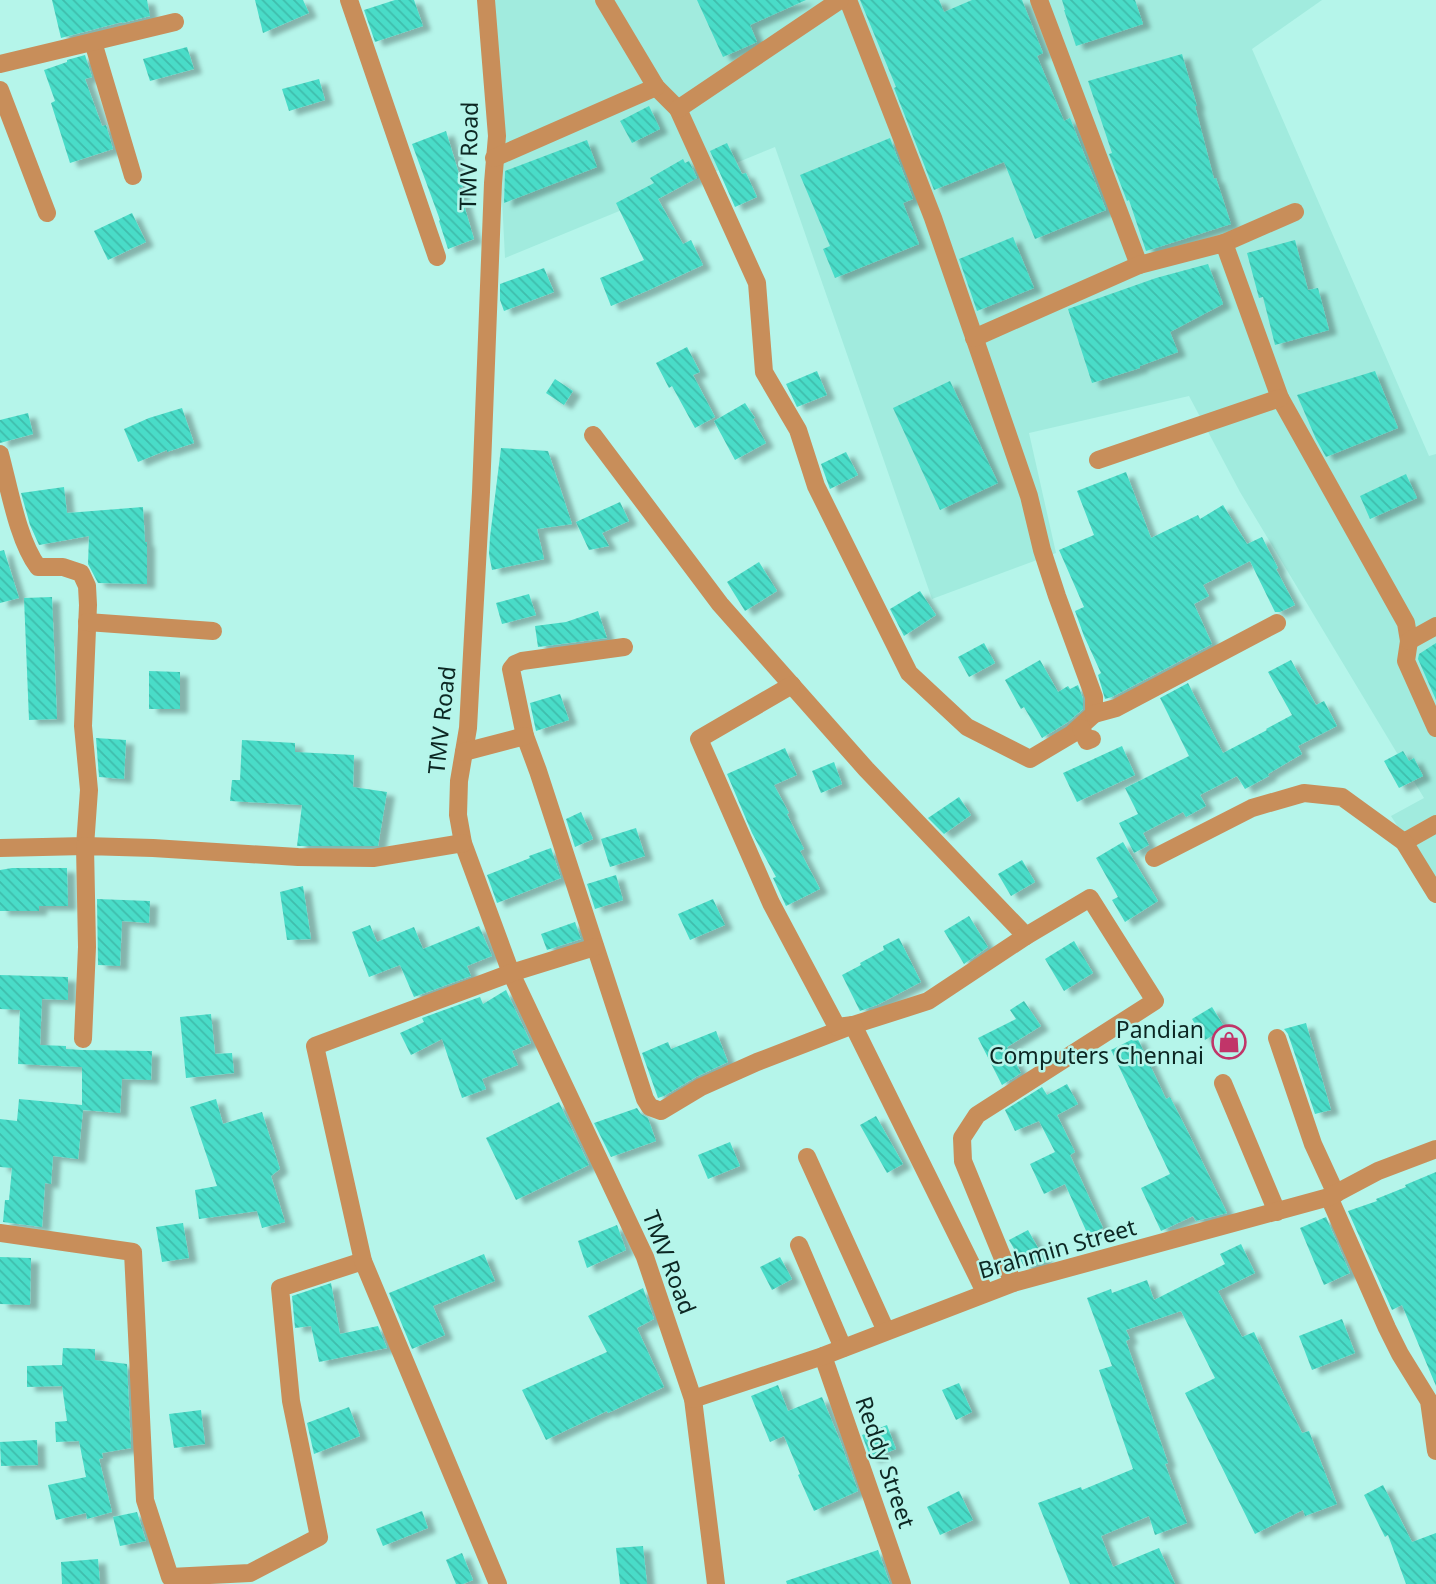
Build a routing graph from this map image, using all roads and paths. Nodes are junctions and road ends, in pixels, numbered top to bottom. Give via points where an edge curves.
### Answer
1 (349, 0) edge
2 (486, 0) edge
3 (604, 0) edge
4 (840, 0) edge
5 (848, 0) edge
6 (1039, 0) edge
7 (175, 22) dead end
8 (93, 42) junction
9 (0, 64) edge
10 (656, 87) junction
11 (0, 90) edge
12 (678, 109) junction
13 (494, 158) junction
14 (134, 176) dead end
15 (1295, 212) dead end
16 (47, 213) dead end
17 (1224, 243) junction
18 (437, 257) dead end
19 (1139, 265) junction
20 (974, 338) junction
21 (1280, 398) junction
22 (593, 435) dead end
23 (0, 454) edge
24 (1098, 460) dead end
25 (87, 622) junction
26 (1277, 623) dead end
27 (1436, 626) edge
28 (213, 631) dead end
29 (1409, 641) junction
30 (624, 648) dead end
31 (792, 685) junction
32 (1094, 714) junction
33 (1436, 727) edge
34 (525, 736) junction
35 (464, 752) junction
36 (1436, 824) edge
37 (1404, 842) junction
38 (463, 843) junction
39 (85, 846) junction
40 (0, 848) edge
41 (1154, 858) dead end
42 (1436, 894) edge
43 (1026, 936) junction
44 (595, 947) junction
45 (511, 973) junction
46 (853, 1025) junction
47 (1278, 1038) dead end
48 (83, 1039) dead end
49 (1223, 1083) dead end
50 (1436, 1149) edge
51 (807, 1157) dead end
52 (1332, 1196) junction
53 (1277, 1212) junction
54 (0, 1233) edge
55 (799, 1245) dead end
56 (363, 1261) junction
57 (1013, 1283) junction
58 (985, 1292) junction
59 (886, 1331) junction
60 (843, 1348) junction
61 (823, 1356) junction
62 (692, 1399) junction
63 (1436, 1451) edge
64 (498, 1584) edge
65 (716, 1584) edge
66 (902, 1584) edge

1 - 18 street
2 - 13 street, TMV Road via 497,136
3 - 10 street
4 - 12 street
5 - 20 street
6 - 19 street
7 - 8 street
8 - 9 street
8 - 14 street
10 - 12 street
10 - 13 street
11 - 16 street
12 - 32 street via 757,283 764,372 798,429 816,486 909,673 967,727 1030,759 1084,739
13 - 35 street, TMV Road via 481,492
15 - 17 street
17 - 19 street
17 - 21 street
19 - 20 street
20 - 32 street via 1094,697
21 - 24 street
21 - 29 street via 1406,623
22 - 31 street via 720,604
23 - 25 street via 31,558 38,567 81,573 87,586
25 - 28 street
25 - 39 street
26 - 32 street via 1116,708
27 - 29 street
29 - 33 street via 1406,661
30 - 34 street via 515,664 511,669
31 - 43 street
31 - 46 street via 699,738 771,903 837,1027
34 - 35 street
34 - 44 street
35 - 38 street, TMV Road via 458,815
36 - 37 street
37 - 41 street via 1342,797 1304,793 1252,808
37 - 42 street
38 - 39 street via 373,858
38 - 45 street, TMV Road
39 - 40 street
39 - 48 street
43 - 46 street via 928,1001
43 - 57 street via 1090,898 1156,1001 977,1115 961,1138 963,1161
44 - 45 street
44 - 46 street via 645,1099 656,1110 757,1062
45 - 56 street via 315,1046
45 - 62 street, TMV Road via 645,1256
46 - 58 street
47 - 52 street
49 - 53 street
50 - 52 street, Brahmin Street via 1378,1171
51 - 59 street
52 - 53 street, Brahmin Street
52 - 63 street via 1387,1328 1429,1401
53 - 57 street, Brahmin Street
54 - 56 street via 133,1252 145,1500 170,1577 250,1573 319,1537 291,1401 279,1289
55 - 60 street
56 - 64 street
57 - 58 street, Brahmin Street
58 - 59 street, Brahmin Street
59 - 60 street, Brahmin Street
60 - 61 street, Brahmin Street
61 - 62 street, Brahmin Street
61 - 66 street, Reddy Street
62 - 65 street, TMV Road

